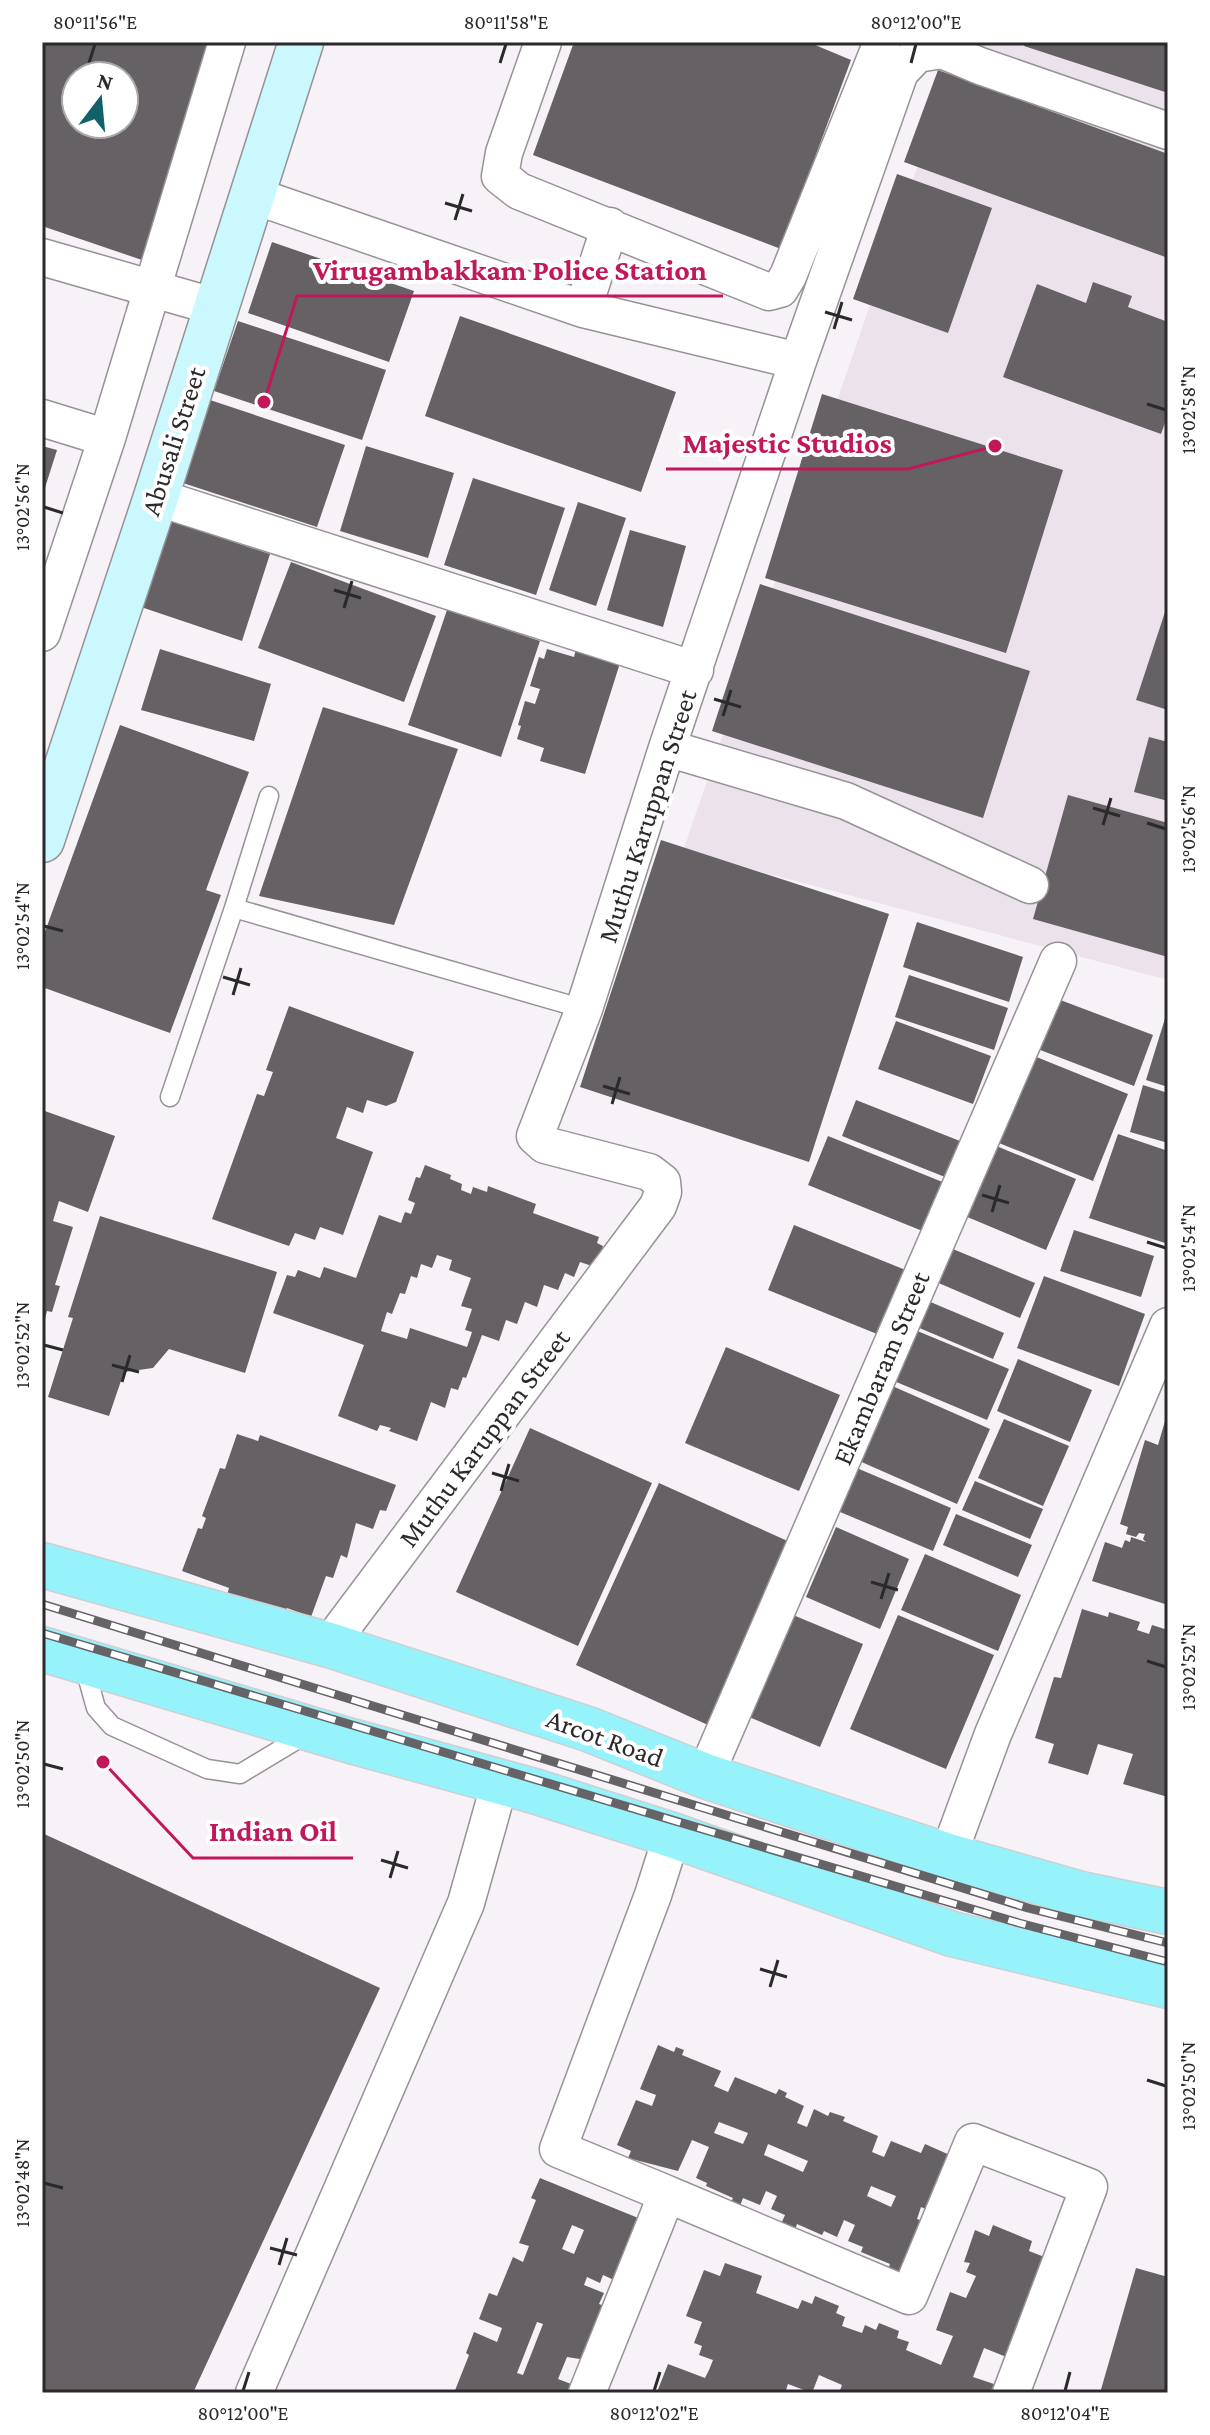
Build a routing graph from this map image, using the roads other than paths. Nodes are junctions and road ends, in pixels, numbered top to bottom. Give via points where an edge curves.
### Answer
1 (227, 42) edge
2 (301, 42) edge
3 (543, 42) edge
4 (882, 42) edge
5 (1168, 131) edge
6 (252, 195) junction
7 (610, 226) junction
8 (42, 257) edge
9 (152, 290) junction
10 (216, 307) junction
11 (583, 309) junction
12 (798, 361) junction
13 (42, 418) edge
14 (107, 438) junction
15 (156, 497) junction
16 (42, 633) edge
17 (695, 670) junction
18 (667, 748) junction
19 (269, 796) dead end
20 (42, 840) edge
21 (1030, 885) dead end
22 (234, 908) junction
23 (1058, 961) dead end
24 (584, 1009) junction
25 (170, 1097) dead end
26 (1168, 1326) edge
27 (42, 1565) edge
28 (329, 1645) junction
29 (42, 1649) edge
30 (83, 1661) junction
31 (314, 1729) junction
32 (705, 1776) junction
33 (500, 1782) junction
34 (672, 1835) junction
35 (948, 1856) junction
36 (1168, 1912) edge
37 (1168, 1986) edge
38 (667, 2194) junction
39 (254, 2393) edge
40 (587, 2393) edge
41 (1011, 2393) edge

1 - 9 street
2 - 6 street, Abusali Street
3 - 7 street via 500,176 519,191
4 - 7 street via 780,289 769,292 749,285
5 - 12 street, Muthu Karuppan Street via 942,50 917,54 900,72
6 - 10 street, Abusali Street
6 - 11 street
7 - 11 street
8 - 9 street
9 - 10 street
9 - 14 street
10 - 15 street, Abusali Street
11 - 12 street
12 - 17 street, Muthu Karuppan Street
13 - 14 street
14 - 16 street
15 - 17 street
15 - 20 street, Abusali Street
17 - 18 street, Muthu Karuppan Street
18 - 21 street via 846,801
18 - 24 street, Muthu Karuppan Street
19 - 22 lane
22 - 24 lane
22 - 25 lane
23 - 32 street, Ekambaram Street
24 - 28 street, Muthu Karuppan Street via 535,1136 545,1145 649,1172 662,1182 658,1206
26 - 35 street via 993,1734
27 - 28 main road, Arcot Road
28 - 32 main road, Arcot Road via 588,1729
29 - 30 main road
30 - 31 main road
30 - 31 lane via 96,1708 112,1726 207,1769 240,1774
31 - 33 main road
32 - 35 main road, Arcot Road
33 - 34 main road
33 - 39 street via 466,1903
34 - 37 main road via 952,1934
34 - 38 street via 558,2149
35 - 36 main road, Arcot Road via 1081,1894
38 - 40 street
38 - 41 street via 909,2296 973,2142 1089,2187

